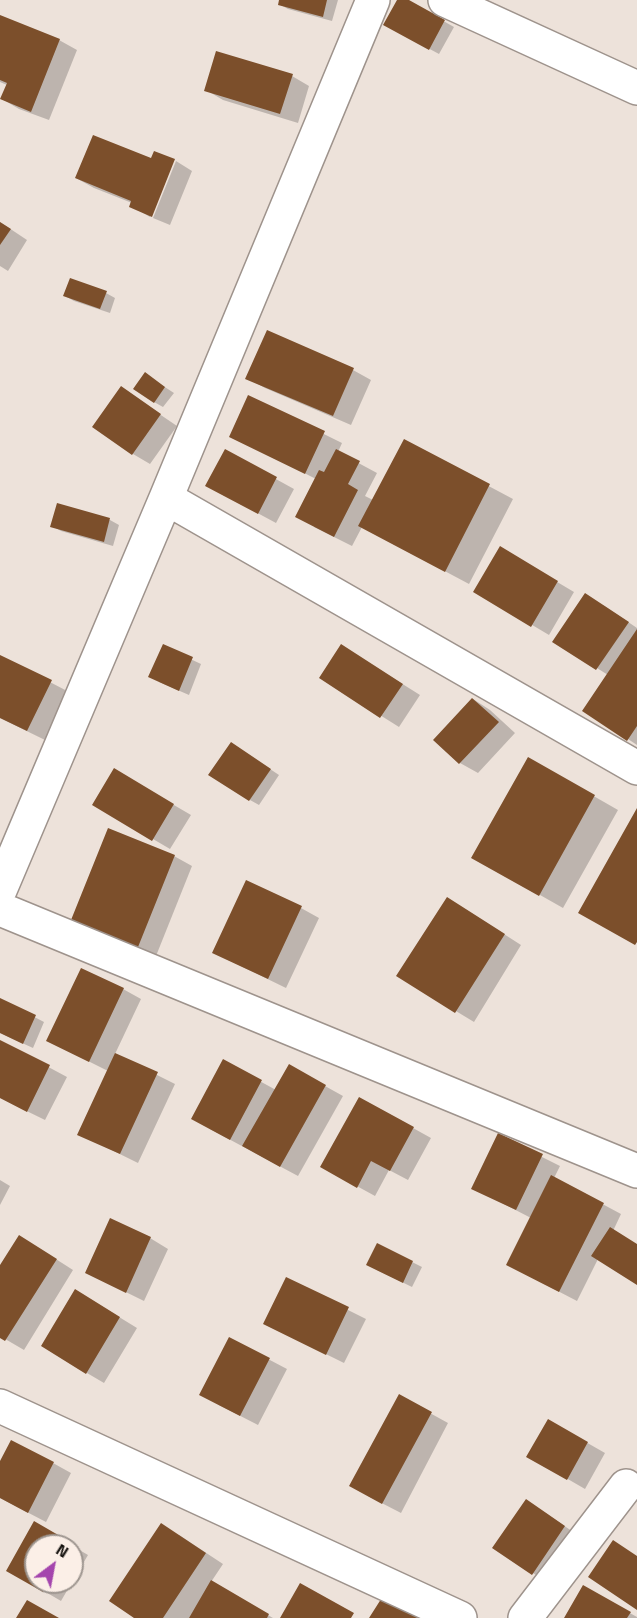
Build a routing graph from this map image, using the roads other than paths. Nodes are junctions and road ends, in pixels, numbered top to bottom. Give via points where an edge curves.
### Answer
1 (373, 0) edge
2 (445, 0) edge
3 (637, 88) edge
4 (166, 498) junction
5 (637, 768) edge
6 (0, 890) edge
7 (0, 909) edge
8 (637, 1171) edge
9 (0, 1406) edge
10 (633, 1482) edge
11 (460, 1618) edge
12 (525, 1618) edge

1 - 4 street
2 - 3 street
4 - 5 street
4 - 6 street
7 - 8 street
9 - 11 street
10 - 12 street

